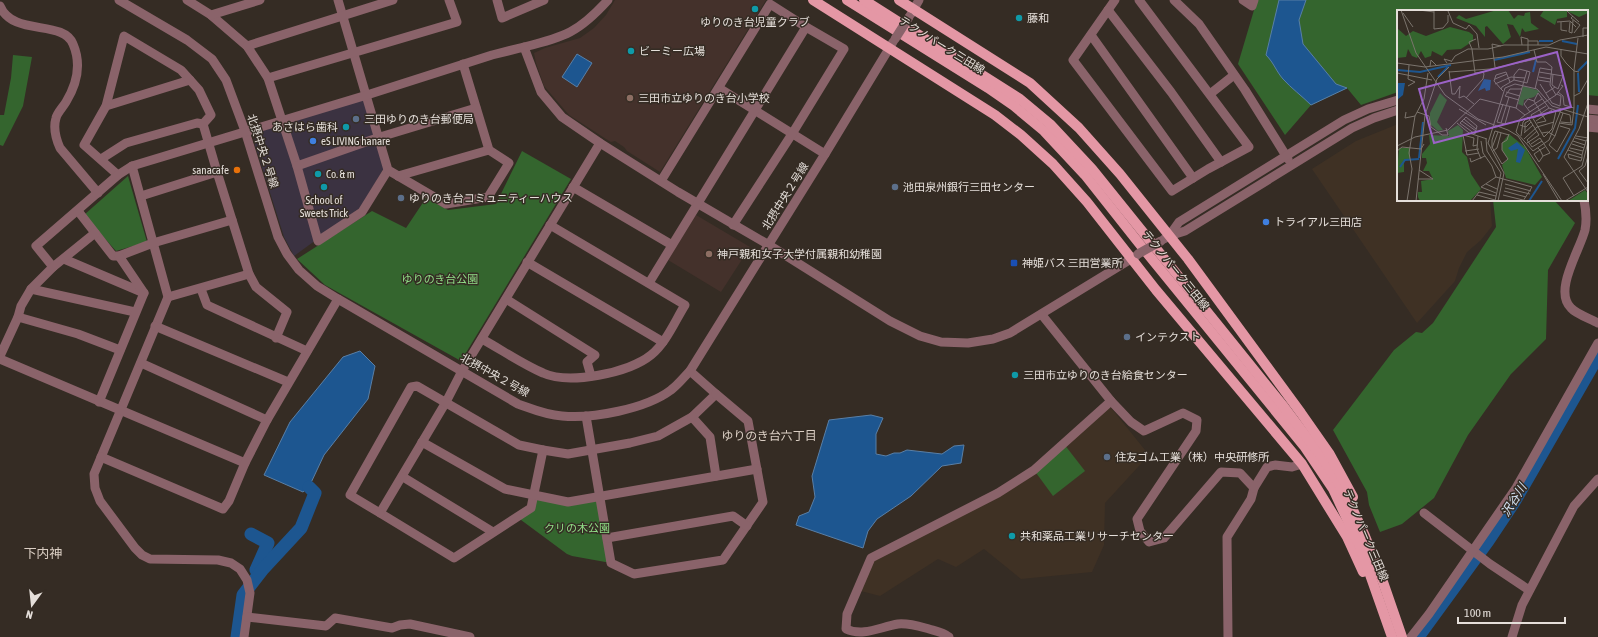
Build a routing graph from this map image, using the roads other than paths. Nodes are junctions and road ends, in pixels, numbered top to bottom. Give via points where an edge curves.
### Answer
1 (121, 0) edge
2 (187, 0) edge
3 (260, 0) edge
4 (338, 0) edge
5 (393, 0) edge
6 (449, 0) edge
7 (496, 0) edge
8 (544, 0) edge
9 (608, 0) edge
10 (813, 0) edge
11 (847, 0) edge
12 (864, 0) edge
13 (899, 0) edge
14 (919, 0) edge
15 (1115, 0) edge
16 (1139, 0) edge
17 (1174, 0) edge
18 (1243, 0) edge
19 (1254, 0) edge
20 (0, 6) edge
21 (1108, 10) junction
22 (911, 13) junction
23 (211, 15) junction
24 (342, 16) junction
25 (806, 27) junction
26 (1091, 35) junction
27 (247, 46) junction
28 (524, 47) junction
29 (888, 49) junction
30 (354, 53) junction
31 (463, 64) junction
32 (1234, 75) junction
33 (268, 78) junction
34 (190, 80) junction
35 (719, 88) junction
36 (367, 94) junction
37 (1210, 94) junction
38 (1397, 100) edge
39 (106, 106) junction
40 (476, 108) junction
41 (1588, 109) edge
42 (1397, 110) edge
43 (1598, 110) edge
44 (756, 111) junction
45 (282, 119) junction
46 (1588, 119) edge
47 (1598, 120) edge
48 (203, 124) junction
49 (1588, 127) edge
50 (1598, 128) edge
51 (245, 131) junction
52 (792, 134) junction
53 (380, 137) junction
54 (209, 142) junction
55 (600, 143) junction
56 (489, 150) junction
57 (825, 154) junction
58 (1286, 155) junction
59 (101, 159) junction
60 (1221, 162) junction
61 (1292, 165) junction
62 (132, 166) junction
63 (297, 166) junction
64 (388, 170) junction
65 (217, 172) junction
66 (118, 175) junction
67 (398, 176) junction
68 (1193, 178) junction
69 (661, 181) junction
70 (573, 187) junction
71 (98, 193) junction
72 (141, 196) junction
73 (1584, 201) edge
74 (698, 204) junction
75 (78, 211) junction
76 (232, 220) junction
77 (550, 225) junction
78 (733, 225) junction
79 (95, 233) junction
80 (1165, 238) junction
81 (153, 243) junction
82 (672, 245) junction
83 (769, 245) junction
84 (119, 256) junction
85 (1134, 257) junction
86 (64, 259) junction
87 (527, 262) junction
88 (53, 268) junction
89 (249, 274) junction
90 (649, 283) junction
91 (31, 289) junction
92 (201, 289) junction
93 (144, 293) junction
94 (168, 297) junction
95 (506, 299) junction
96 (338, 300) junction
97 (135, 312) junction
98 (1042, 315) junction
99 (18, 317) junction
100 (1598, 323) edge
101 (155, 326) junction
102 (276, 338) junction
103 (482, 338) junction
104 (663, 342) junction
105 (1598, 343) edge
106 (120, 350) junction
107 (307, 351) junction
108 (0, 356) edge
109 (0, 359) edge
110 (141, 363) junction
111 (462, 370) junction
112 (690, 371) junction
113 (591, 376) junction
114 (288, 382) junction
115 (716, 394) junction
116 (1111, 401) junction
117 (99, 402) junction
118 (446, 402) junction
119 (120, 410) junction
120 (586, 416) junction
121 (692, 417) junction
122 (267, 420) junction
123 (422, 442) junction
124 (543, 450) junction
125 (592, 450) junction
126 (101, 457) junction
127 (245, 463) junction
128 (1302, 464) junction
129 (757, 469) junction
130 (716, 476) junction
131 (403, 477) junction
132 (1598, 479) edge
133 (1254, 488) junction
134 (533, 495) junction
135 (600, 497) junction
136 (380, 513) junction
137 (1424, 513) dead end
138 (747, 526) junction
139 (493, 532) junction
140 (607, 538) junction
141 (1473, 551) junction
142 (1383, 582) junction
143 (1529, 590) junction
144 (1381, 604) junction
145 (247, 617) junction
146 (244, 637) edge
147 (470, 637) edge
148 (949, 637) edge
149 (1228, 637) edge
150 (1392, 637) edge
151 (1402, 637) edge
152 (1412, 637) edge
153 (1512, 637) edge

1 - 51 street, 北摂中央２号線 via 212,58 226,80
2 - 23 street
3 - 23 street
4 - 24 street
5 - 24 street
6 - 30 street via 457,22
7 - 8 street via 502,18
9 - 28 street via 592,18 575,30 559,38
10 - 29 main road
11 - 144 main road, テクノパーク三田線 via 1014,106 1044,131 1085,175 1304,446 1333,489 1361,549
12 - 142 main road, テクノパーク三田線 via 1020,99 1072,147 1284,407 1324,460 1347,497
13 - 22 main road
14 - 22 street
15 - 21 street
16 - 37 street
17 - 32 street via 1199,24
18 - 19 street via 1252,6
20 - 71 street via 14,22 60,33 73,42 78,66 74,90 56,118 55,132 60,148
21 - 26 street
21 - 60 street
22 - 29 street, 北摂中央２号線, bridge
22 - 80 main road via 1030,82 1079,128 1120,174
23 - 27 street
24 - 27 street
24 - 30 street
25 - 35 street via 770,4
25 - 44 street
25 - 52 street via 844,49
26 - 68 street
26 - 68 street via 1073,60 1172,191
27 - 33 street
28 - 31 street
28 - 55 street via 536,82 550,104 562,117
29 - 57 street, 北摂中央２号線
29 - 85 main road via 956,89 1021,135 1053,164
30 - 33 street
30 - 36 street
31 - 36 street
31 - 40 street
32 - 37 street
32 - 58 street
33 - 45 street
34 - 39 street
34 - 39 street via 181,70 124,36
34 - 48 street via 199,90 211,115
35 - 44 street
35 - 69 street
36 - 45 street
36 - 53 street
37 - 60 street via 1249,147
38 - 58 street via 1344,120
39 - 59 street via 84,145
40 - 53 street
40 - 56 street
41 - 43 street
42 - 61 street via 1352,128
44 - 52 street
44 - 74 street
45 - 51 street
45 - 63 street
46 - 47 street
48 - 54 street
48 - 59 street via 197,123 126,143
49 - 50 street
51 - 54 street
51 - 96 street, 北摂中央２号線 via 278,237 287,254 299,270
52 - 57 street
52 - 78 street
53 - 63 street
53 - 64 street
54 - 62 street
54 - 65 street
55 - 69 street
55 - 70 street
56 - 67 street
56 - 67 street via 509,163 488,197 446,204
57 - 83 street, 北摂中央２号線
58 - 61 street
58 - 80 street via 1180,222
59 - 66 street
60 - 68 street
61 - 80 street via 1185,231
62 - 66 street
62 - 72 street
63 - 64 street via 318,241 362,212
64 - 67 street
65 - 72 street
65 - 76 street
66 - 71 street
69 - 74 street
70 - 77 street
70 - 82 street
71 - 75 street
72 - 81 street
73 - 100 street via 1587,213 1585,230 1566,283 1564,296 1571,308
74 - 78 street
74 - 82 street
75 - 79 street
75 - 88 street via 36,246
76 - 81 street
76 - 89 street
77 - 87 street
77 - 90 street
78 - 83 street
79 - 84 street via 113,256
79 - 86 street
80 - 85 street, bridge
80 - 142 main road via 1297,406 1329,453 1348,484 1369,532 1384,570
81 - 84 street
81 - 94 street
82 - 90 street
83 - 98 street via 886,319 920,336 941,342 968,343 993,339 1010,333
83 - 112 street, 北摂中央２号線
84 - 93 street
85 - 98 street
85 - 128 main road via 1213,360
86 - 88 street
86 - 93 street
87 - 95 street
87 - 104 street
88 - 91 street
89 - 92 street
89 - 102 street via 256,287 287,312
90 - 104 street via 685,305
91 - 97 street
91 - 99 street
92 - 94 street
92 - 102 street via 207,305
93 - 97 street
94 - 101 street
95 - 103 street
95 - 113 street via 595,355 587,362
96 - 107 street
96 - 111 street, 北摂中央２号線
97 - 106 street
98 - 116 street
99 - 106 street via 78,334
99 - 108 street
101 - 110 street
101 - 114 street
102 - 107 street
103 - 111 street
103 - 113 street via 544,374 562,378
104 - 113 street via 651,355 636,365
105 - 141 street via 1516,488
106 - 117 street
107 - 114 street
109 - 117 street
110 - 119 street
110 - 122 street
111 - 118 street
111 - 120 street, 北摂中央２号線 via 518,404 539,412 561,416
112 - 115 street
112 - 120 street, 北摂中央２号線 via 671,390 658,398 624,410
114 - 122 street
115 - 121 street
115 - 129 street via 748,421
116 - 133 street via 1131,422 1144,431 1183,413 1197,420 1196,431 1137,519 1140,531 1149,542 1164,538 1221,472 1240,473
116 - 148 street via 1034,470 998,493 871,558 847,614 846,629 862,633 897,624 910,624 941,632
117 - 119 street
118 - 123 street
118 - 124 street via 519,445
118 - 136 street via 417,386 411,387 350,495
119 - 126 street
119 - 127 street
120 - 125 street
121 - 125 street via 658,436
121 - 130 street via 710,437
122 - 127 street
123 - 131 street
123 - 134 street via 504,489
124 - 125 street via 568,454
124 - 134 street
125 - 135 street
126 - 127 street via 223,509
126 - 145 street via 94,474 95,488 100,500 142,556 150,559 218,560 231,563 247,580 250,593
128 - 133 street via 1292,467 1267,467
128 - 144 main road via 1347,537
129 - 130 street
129 - 138 street via 763,502
130 - 135 street
131 - 136 street
131 - 139 street
132 - 143 street via 1574,506
133 - 149 street via 1251,499 1227,537
134 - 135 street via 568,502
134 - 139 street via 531,508
135 - 140 street
136 - 139 street via 454,558
137 - 141 street
138 - 140 street via 733,516
138 - 140 street via 723,560 634,574 612,563
141 - 143 street
141 - 152 street
142 - 151 main road, テクノパーク三田線
143 - 153 street
144 - 150 main road, テクノパーク三田線
145 - 146 street
145 - 147 street via 326,626 335,618 392,628 410,624

